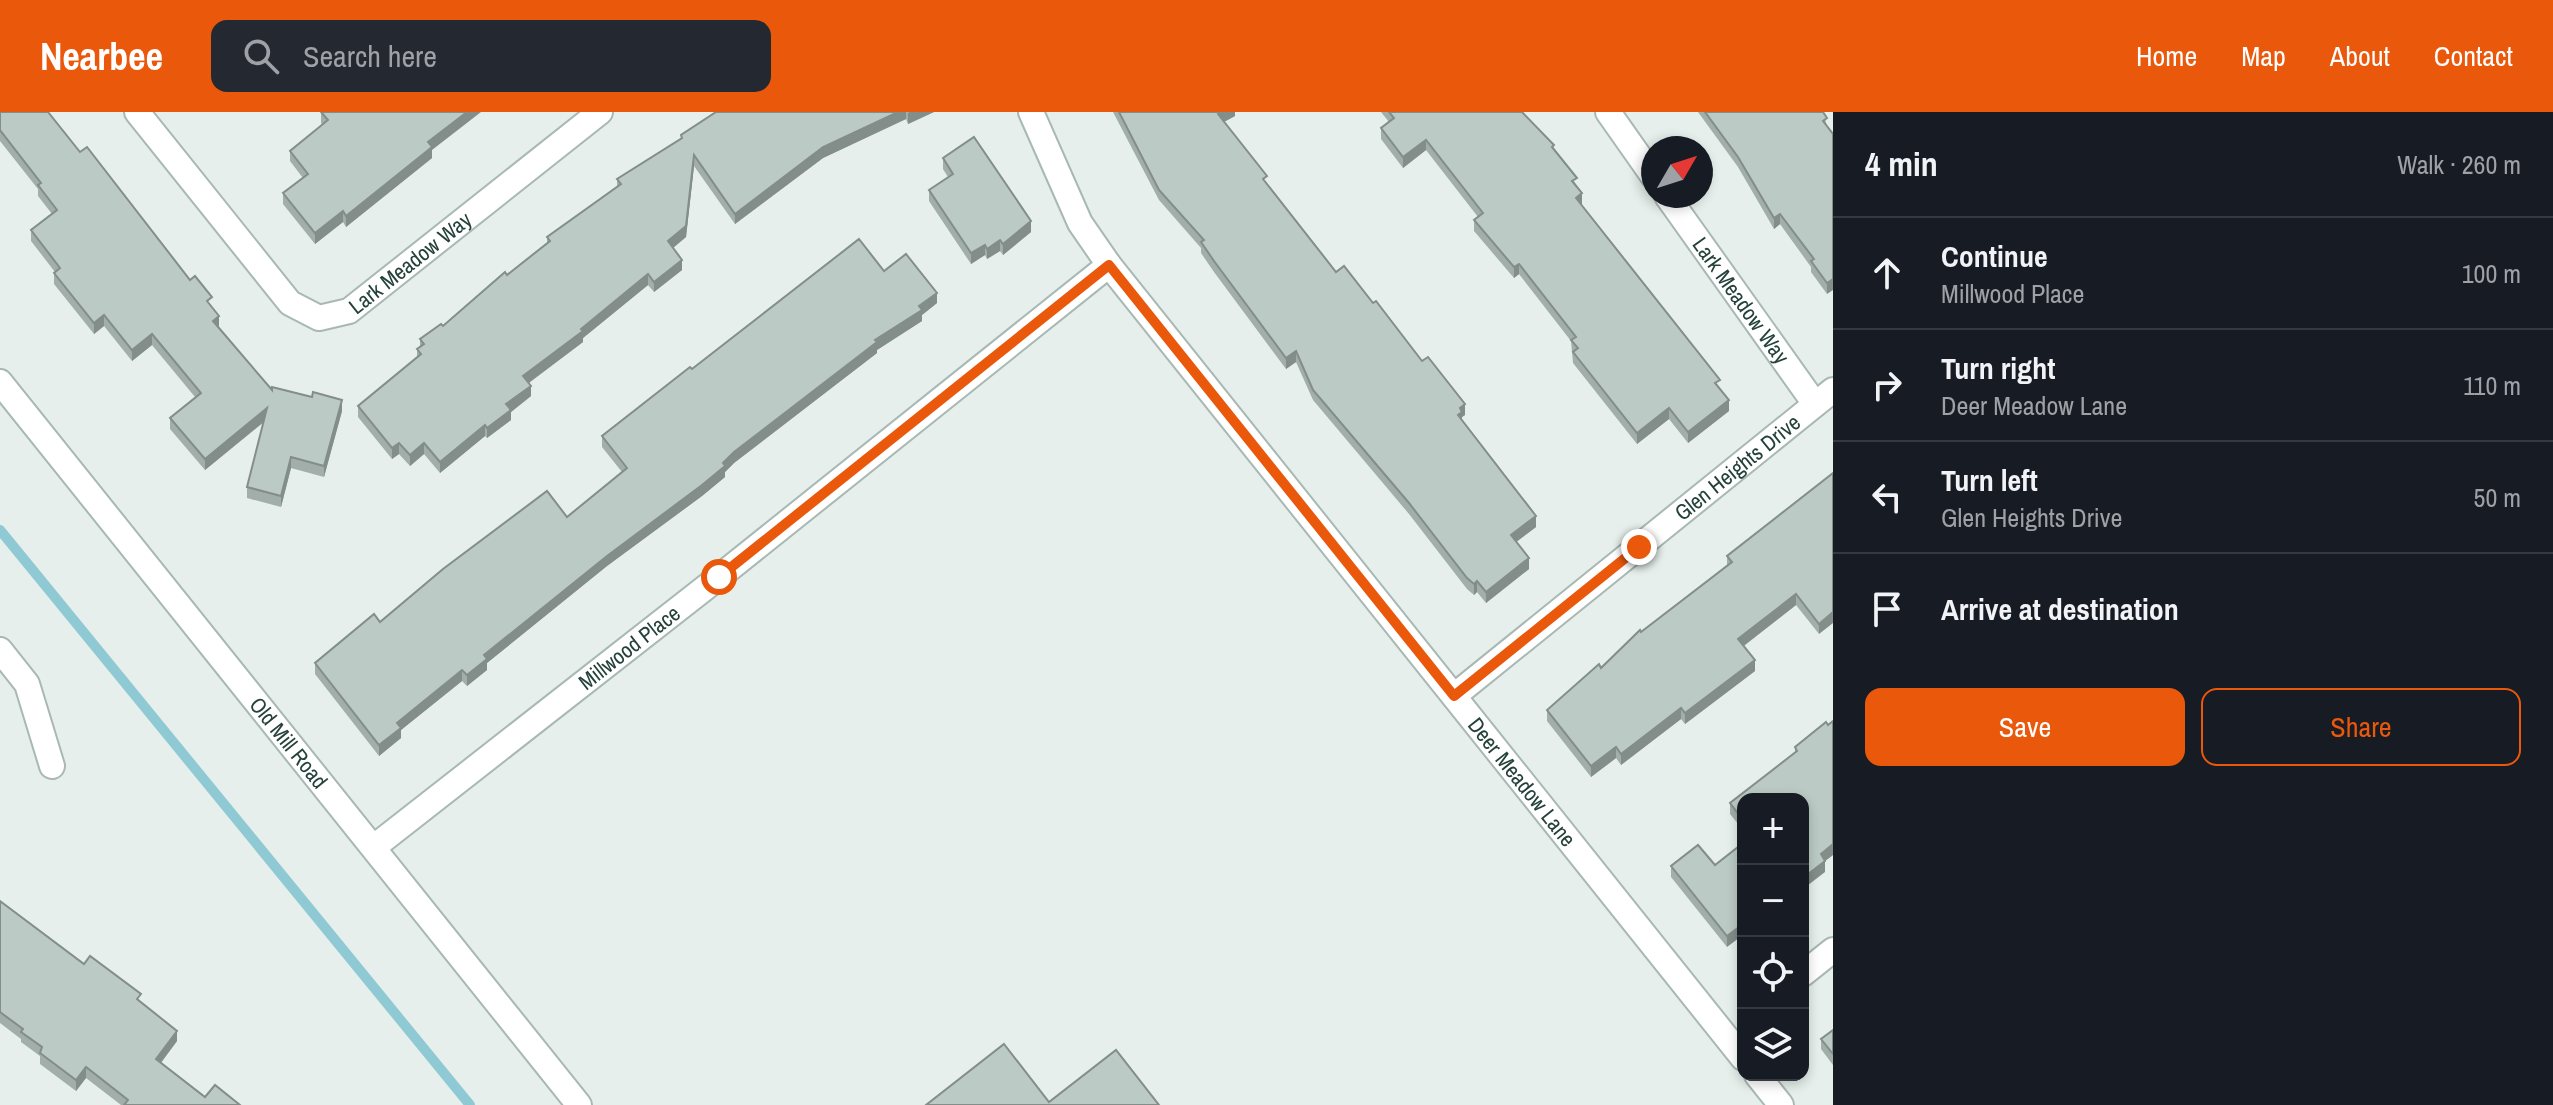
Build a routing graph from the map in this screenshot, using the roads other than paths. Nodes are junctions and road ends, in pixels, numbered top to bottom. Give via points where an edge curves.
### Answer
1 (137, 112) edge
2 (600, 112) edge
3 (1031, 112) edge
4 (1608, 112) edge
5 (1641, 159) edge
6 (1676, 208) edge
7 (1109, 265) junction
8 (0, 382) edge
9 (1824, 397) edge
10 (0, 650) edge
11 (1454, 696) junction
12 (52, 766) dead end
13 (374, 847) junction
14 (1833, 950) edge
15 (1809, 969) edge
16 (1734, 1029) edge
17 (1762, 1081) edge
18 (579, 1105) edge
19 (1781, 1105) edge

1 - 2 street, Lark Meadow Way via 290,303 319,318 349,311
3 - 7 street, Deer Meadow Lane via 1080,223
4 - 5 street
6 - 9 street, Lark Meadow Way
7 - 11 street, Deer Meadow Lane
7 - 13 street, Millwood Place
8 - 13 street, Old Mill Road
9 - 11 street, Glen Heights Drive
10 - 12 street via 27,684
11 - 16 street, Deer Meadow Lane
13 - 18 street, Old Mill Road
14 - 15 street
17 - 19 street

